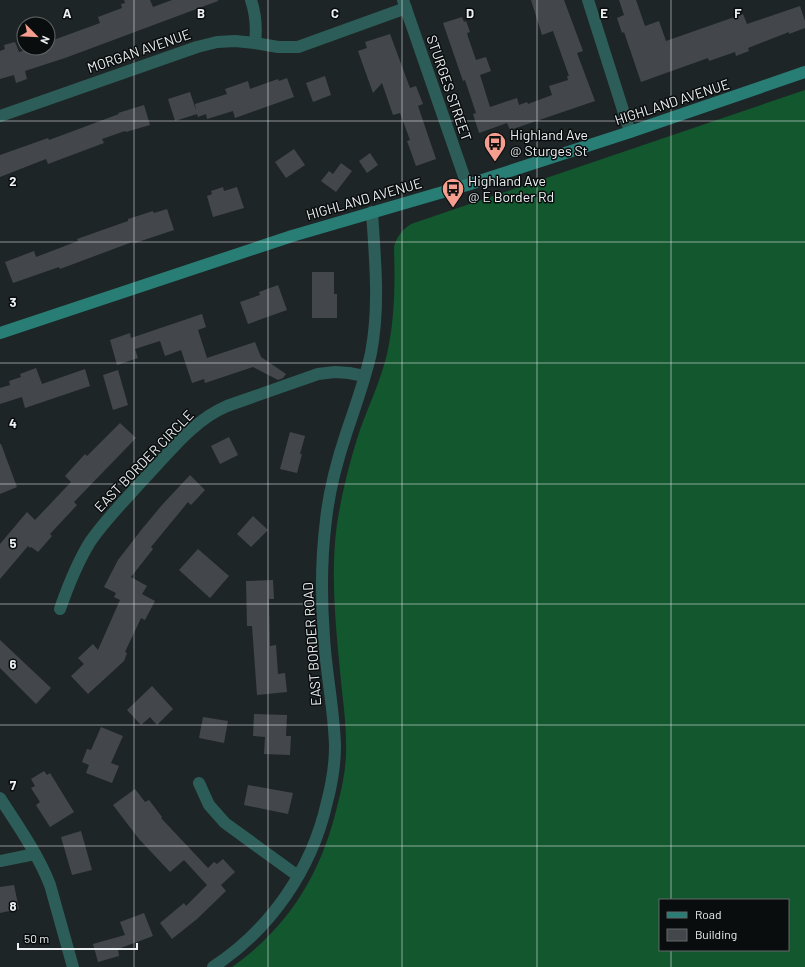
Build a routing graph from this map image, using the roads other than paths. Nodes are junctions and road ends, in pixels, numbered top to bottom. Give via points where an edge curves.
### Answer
1 (251, 0) edge
2 (588, 0) edge
3 (404, 4) edge
4 (255, 43) junction
5 (805, 72) edge
6 (0, 116) edge
7 (630, 132) junction
8 (467, 185) junction
9 (372, 212) junction
10 (0, 333) edge
11 (364, 376) junction
12 (60, 609) dead end
13 (199, 783) dead end
14 (0, 798) edge
15 (35, 854) junction
16 (0, 861) edge
17 (298, 876) junction
18 (72, 967) edge
19 (213, 967) edge

1 - 4 street via 256,20
2 - 7 street
3 - 4 street, MORGAN AVENUE via 298,47 282,48
3 - 8 street, STURGES STREET
4 - 6 street, MORGAN AVENUE via 226,41 197,47
5 - 7 main road, HIGHLAND AVENUE
7 - 8 main road, HIGHLAND AVENUE
8 - 9 main road, HIGHLAND AVENUE
9 - 10 main road, HIGHLAND AVENUE
9 - 11 street, EAST BORDER ROAD via 377,293 374,332
11 - 12 street, EAST BORDER CIRCLE via 342,372 318,374 227,406 213,412 192,427 90,542 79,561
11 - 17 street, EAST BORDER ROAD via 337,464 323,543 324,637 334,733 334,769 318,835
13 - 17 street via 209,805 225,823
14 - 15 street
15 - 16 street
15 - 18 street via 50,885
17 - 19 street, EAST BORDER ROAD via 268,920 244,945

